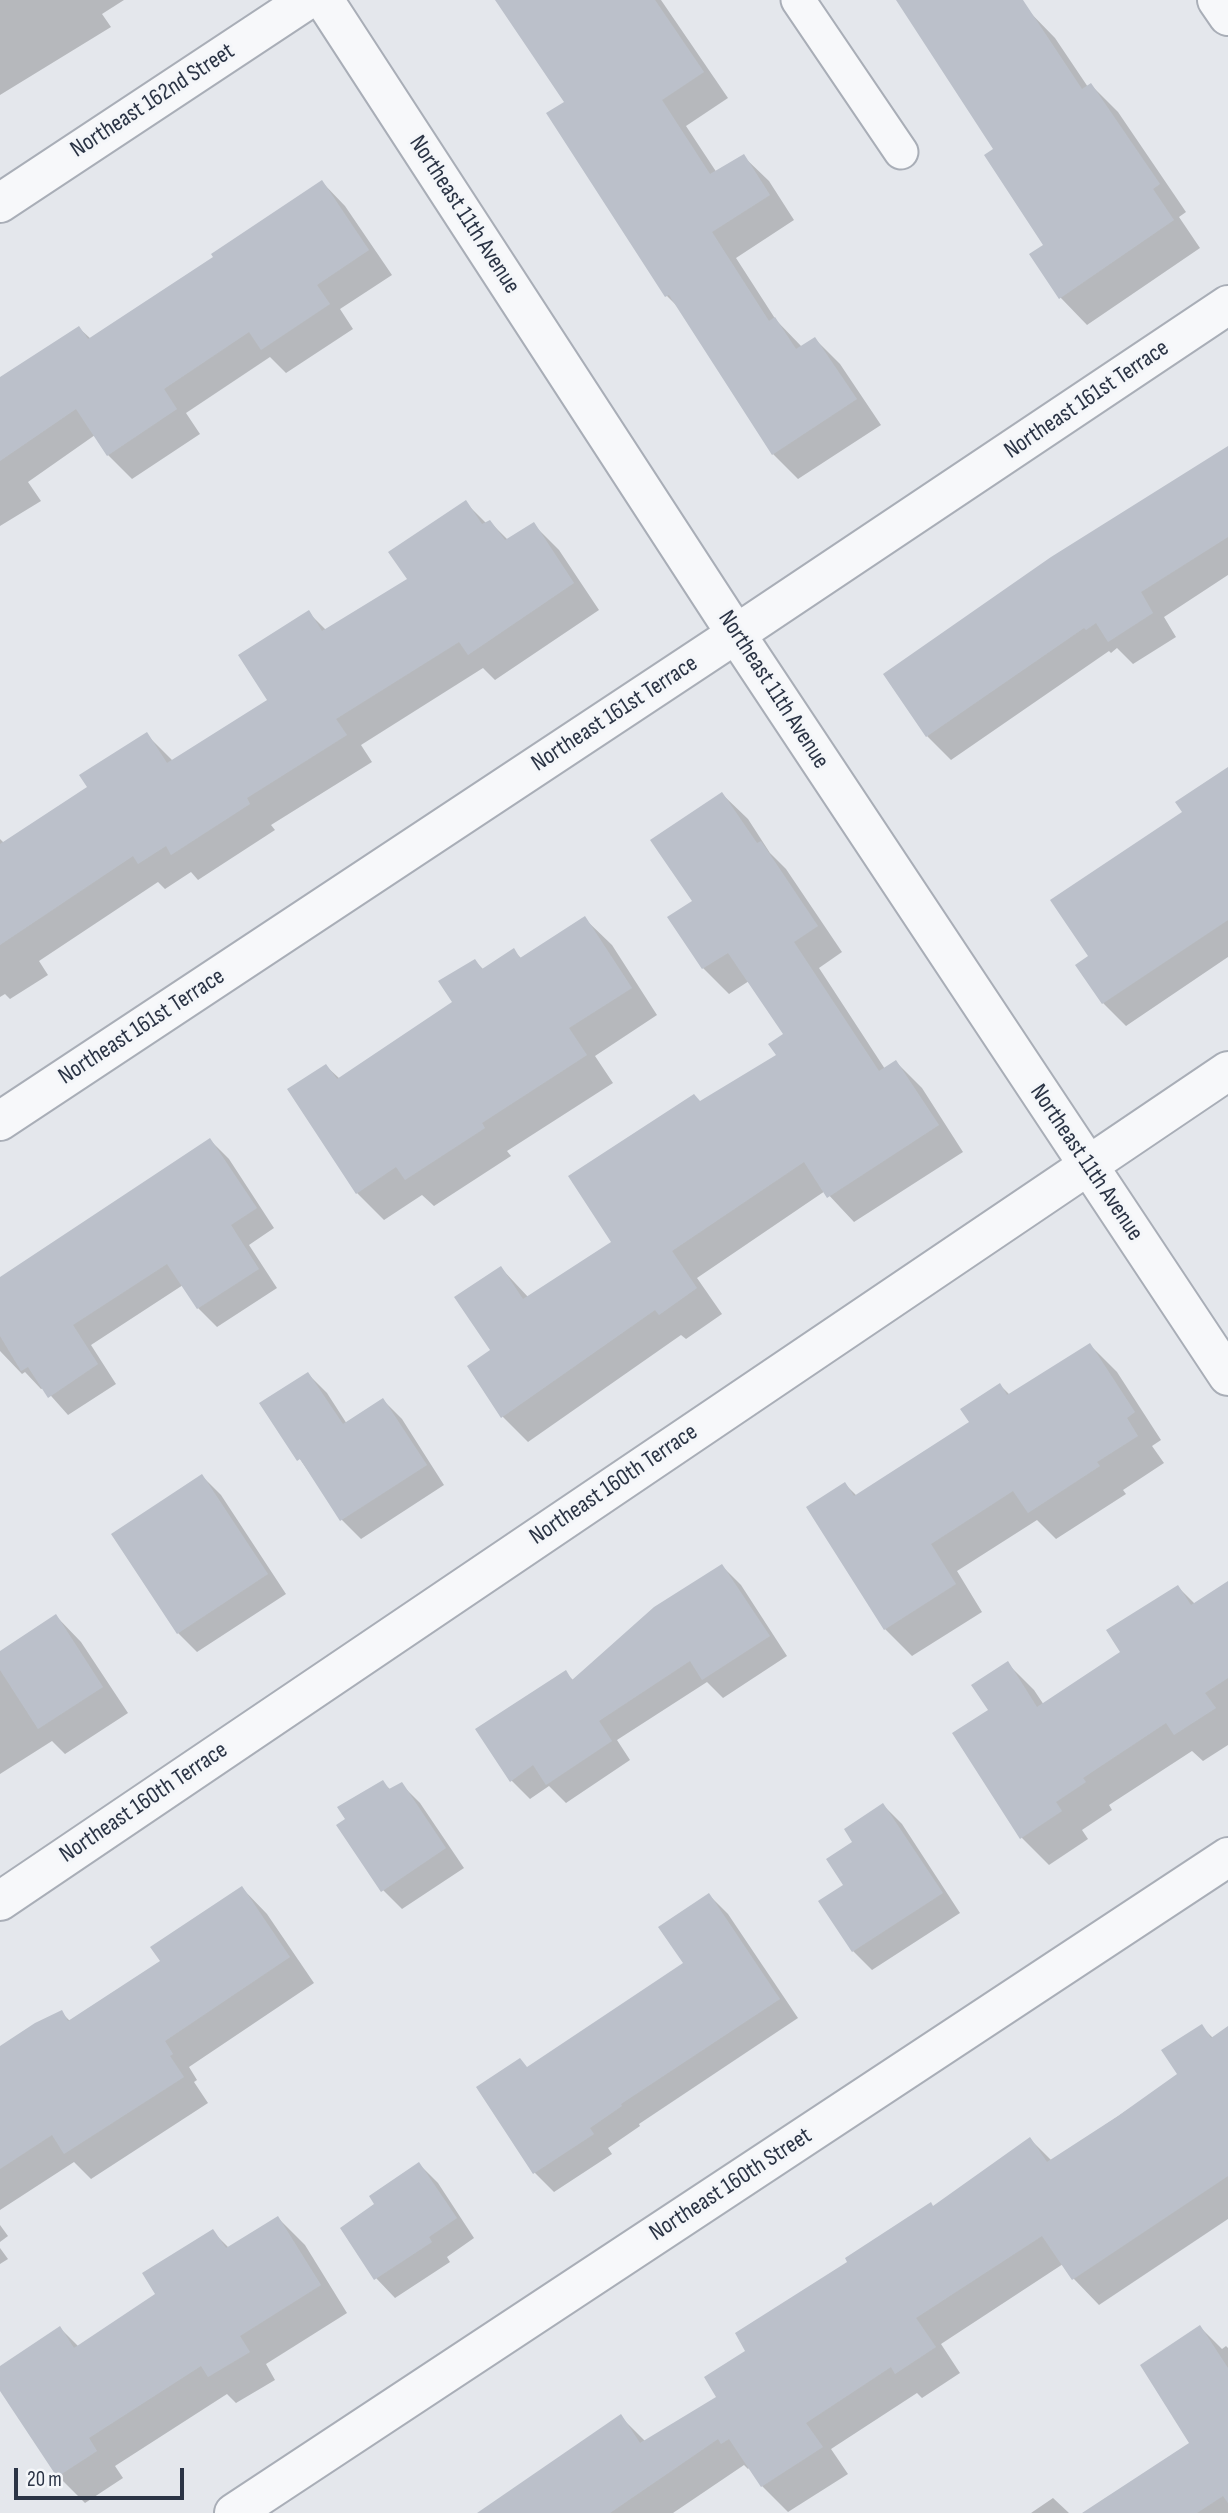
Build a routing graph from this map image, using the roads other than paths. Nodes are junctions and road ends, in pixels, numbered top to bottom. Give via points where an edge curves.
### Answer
1 (307, 0) edge
2 (324, 0) edge
3 (798, 0) edge
4 (1217, 0) edge
5 (1228, 16) edge
6 (901, 152) dead end
7 (0, 203) edge
8 (1228, 305) edge
9 (736, 634) junction
10 (1228, 1071) edge
11 (0, 1121) edge
12 (1086, 1165) junction
13 (1228, 1376) edge
14 (1228, 1857) edge
15 (0, 1901) edge
16 (234, 2513) edge

1 - 7 street, Northeast 162nd Street
2 - 9 street, Northeast 11th Avenue
3 - 6 lane
4 - 5 street
8 - 9 street, Northeast 161st Terrace
9 - 11 street, Northeast 161st Terrace
9 - 12 street, Northeast 11th Avenue
10 - 12 street, Northeast 160th Terrace
12 - 13 street, Northeast 11th Avenue
12 - 15 street, Northeast 160th Terrace
14 - 16 street, Northeast 160th Street

